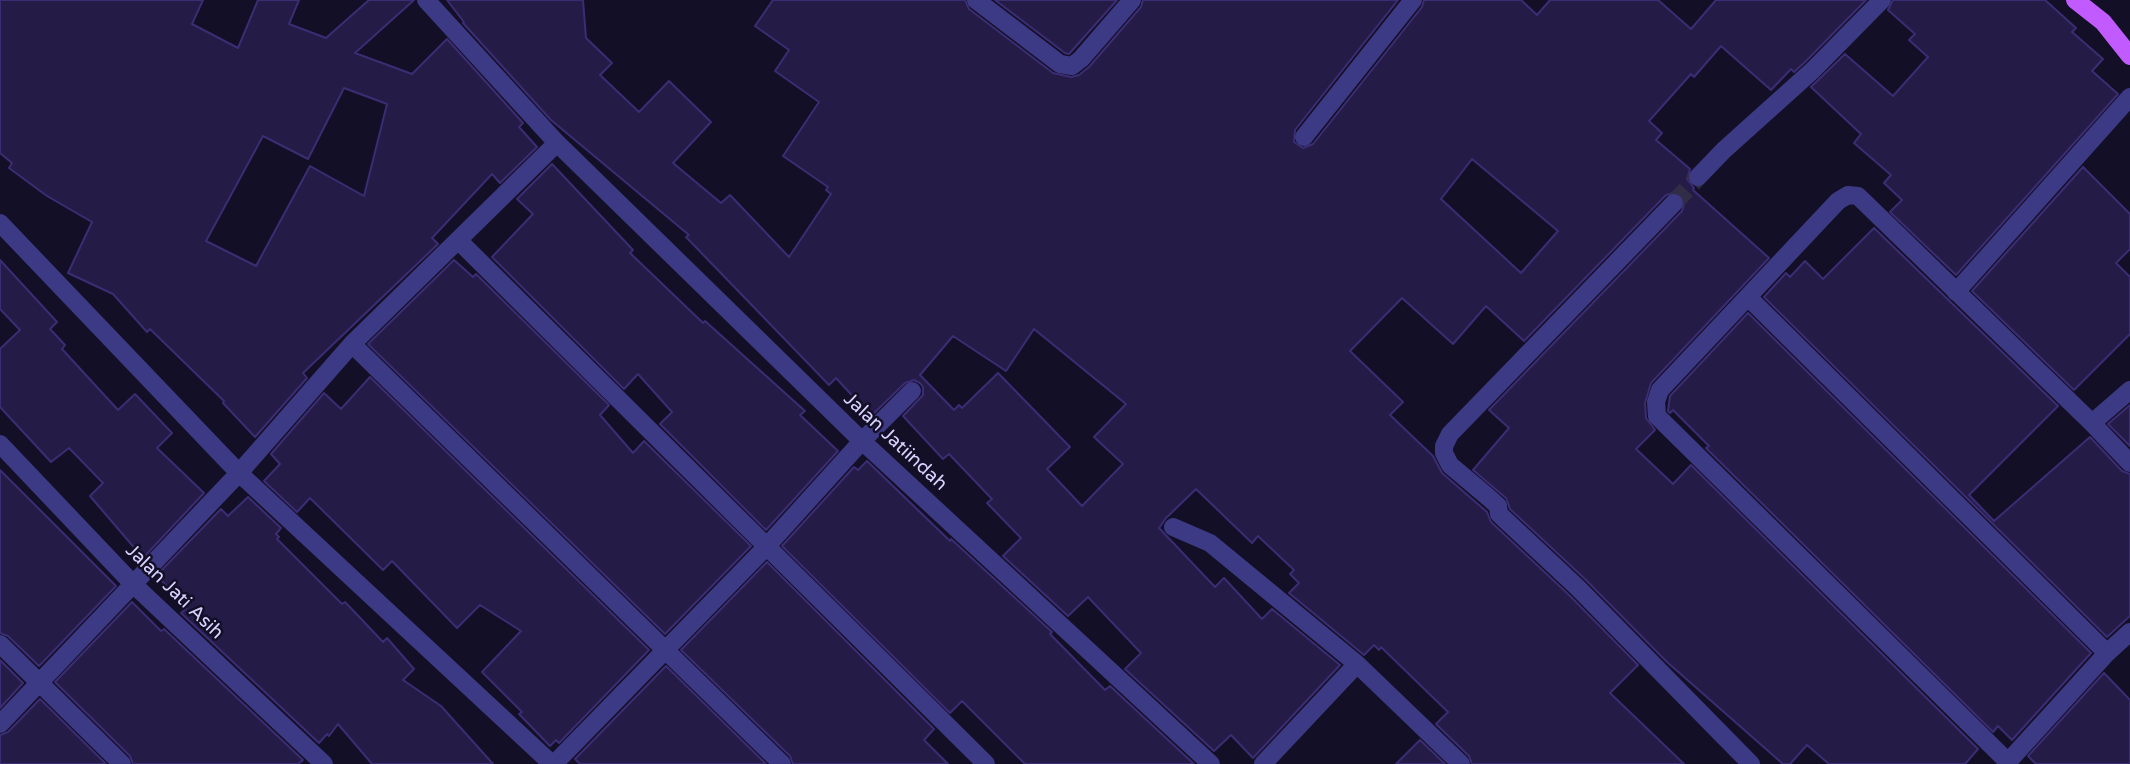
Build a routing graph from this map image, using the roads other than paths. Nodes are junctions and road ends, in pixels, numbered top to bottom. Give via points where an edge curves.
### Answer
1 (426, 0) edge
2 (976, 0) edge
3 (1132, 0) edge
4 (1413, 0) edge
5 (1882, 0) edge
6 (2075, 0) edge
7 (2130, 56) edge
8 (2130, 97) edge
9 (1304, 137) dead end
10 (557, 143) junction
11 (1698, 177) tunnel mouth
12 (1674, 203) tunnel mouth
13 (0, 223) edge
14 (459, 241) junction
15 (1956, 292) junction
16 (1748, 297) junction
17 (352, 344) junction
18 (2130, 390) edge
19 (912, 391) dead end
20 (2092, 423) junction
21 (862, 441) junction
22 (0, 444) edge
23 (2130, 463) edge
24 (239, 473) junction
25 (1173, 527) dead end
26 (767, 546) junction
27 (133, 584) junction
28 (2130, 632) edge
29 (0, 644) edge
30 (666, 650) junction
31 (2107, 653) junction
32 (1357, 664) junction
33 (40, 683) junction
34 (0, 724) edge
35 (2007, 763) edge
36 (122, 764) edge
37 (324, 764) edge
38 (553, 764) edge
39 (782, 764) edge
40 (986, 764) edge
41 (1211, 764) edge
42 (1263, 764) edge
43 (1461, 764) edge
44 (1751, 764) edge

1 - 10 street, Jalan Jatiindah
2 - 3 street via 1060,64 1072,66
4 - 9 street
5 - 11 street
6 - 7 main road via 2103,22
8 - 15 street
10 - 14 street
10 - 21 street, Jalan Jatiindah
12 - 44 street via 1450,434 1444,453 1450,465 1488,496 1499,514
13 - 24 street
14 - 17 street
14 - 26 street
15 - 16 street via 1857,196 1848,195
15 - 20 street
16 - 31 street
16 - 35 street via 1660,390 1657,416
17 - 24 street
17 - 30 street
18 - 20 street
19 - 21 street
20 - 23 street
21 - 26 street
21 - 41 street, Jalan Jatiindah
22 - 27 street, Jalan Jati Asih
24 - 27 street
24 - 38 street
25 - 32 street via 1210,543
26 - 30 street
26 - 40 street
27 - 33 street
27 - 37 street, Jalan Jati Asih
28 - 31 street
29 - 33 street
30 - 38 street
30 - 39 street
31 - 35 street
32 - 42 street
32 - 43 street
33 - 34 street
33 - 36 street

